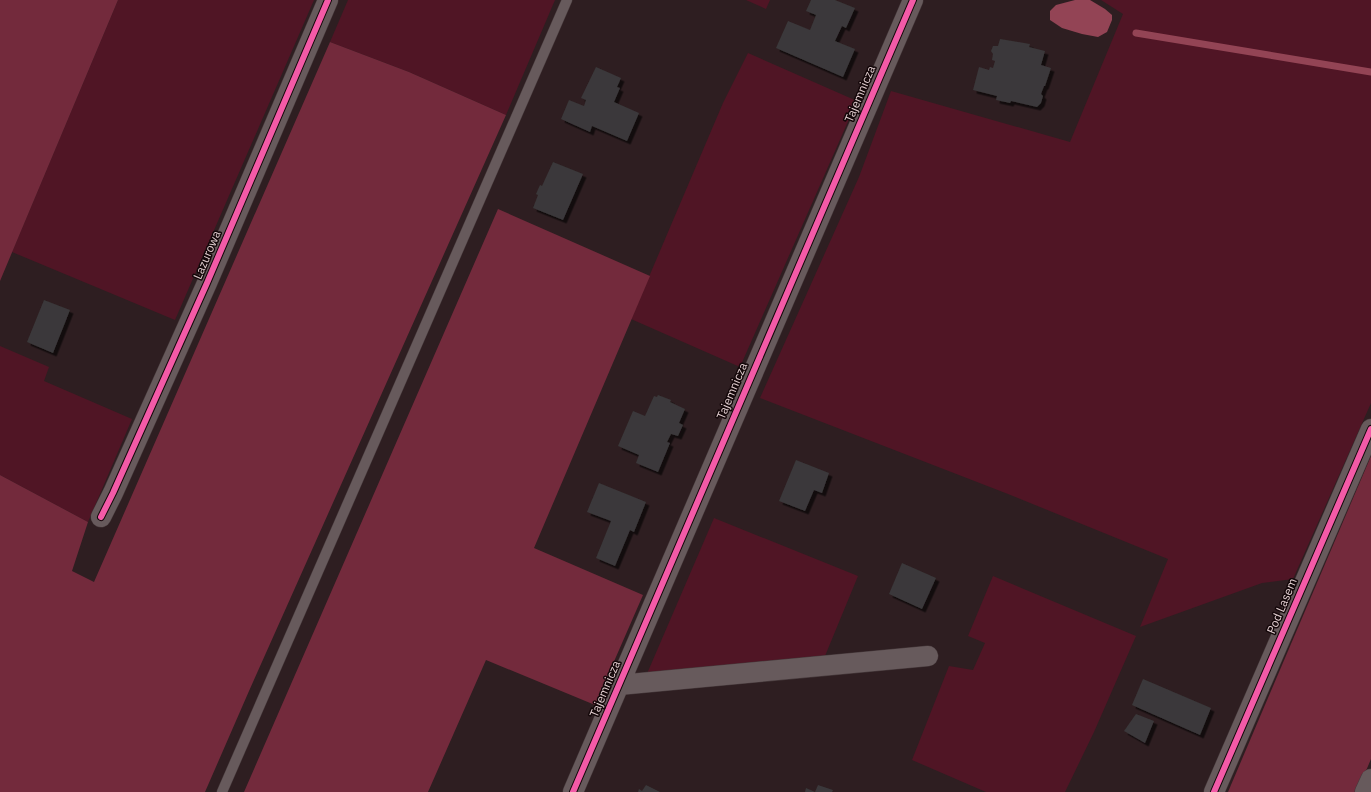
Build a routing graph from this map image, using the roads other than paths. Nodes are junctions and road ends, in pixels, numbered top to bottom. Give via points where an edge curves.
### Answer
1 (328, 0) edge
2 (567, 0) edge
3 (913, 0) edge
4 (1371, 429) edge
5 (101, 517) dead end
6 (928, 656) dead end
7 (618, 685) junction
8 (1371, 779) edge
9 (222, 792) edge
10 (572, 792) edge
11 (1214, 792) edge
12 (1365, 792) edge

1 - 5 street, Lazurowa via 207,283
2 - 9 lane
3 - 7 street, Tajemnicza
4 - 11 street, Pod Lasem
6 - 7 street, Tajemnicza
7 - 10 street, Tajemnicza
8 - 12 street

